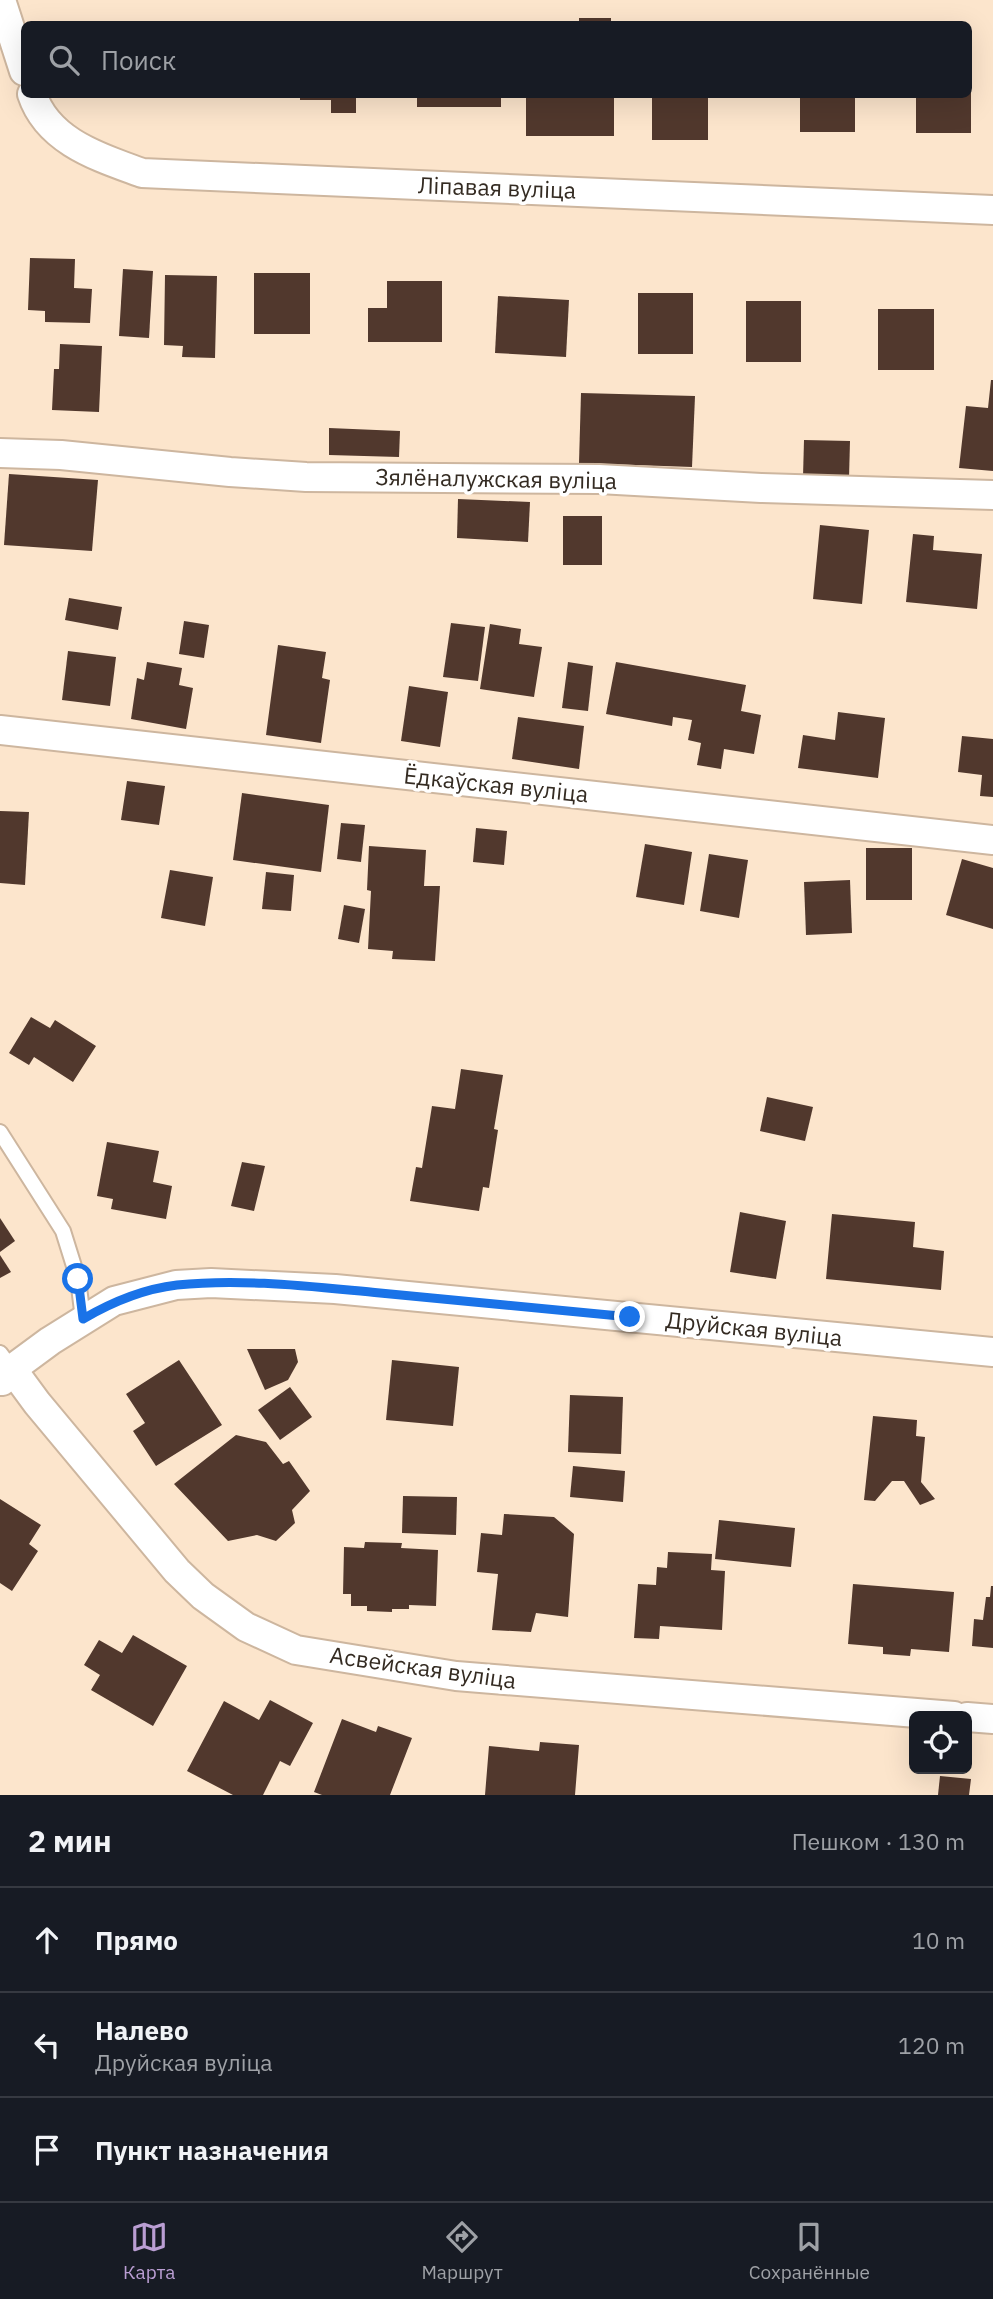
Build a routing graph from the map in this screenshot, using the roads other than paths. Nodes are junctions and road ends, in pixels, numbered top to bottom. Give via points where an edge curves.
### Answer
1 (1, 0) edge
2 (21, 62) edge
3 (33, 98) edge
4 (993, 210) edge
5 (0, 453) edge
6 (993, 495) edge
7 (0, 730) edge
8 (993, 840) edge
9 (0, 1132) edge
10 (83, 1319) junction
11 (993, 1352) edge
12 (4, 1368) edge
13 (909, 1712) edge
14 (972, 1717) edge
15 (993, 1719) edge

1 - 2 street
3 - 4 street, Ліпавая вуліца via 57,131 83,151 142,173
5 - 6 street, Зялёналужская вуліца via 306,477 599,479
7 - 8 street, Ёдкаўская вуліца
9 - 10 lane via 63,1231 78,1279
10 - 11 street, Друйская вуліца via 114,1301 176,1285 254,1284
10 - 12 street, Друйская вуліца
12 - 13 street, Асвейская вуліца via 177,1571 246,1627 296,1650 456,1676
14 - 15 street

